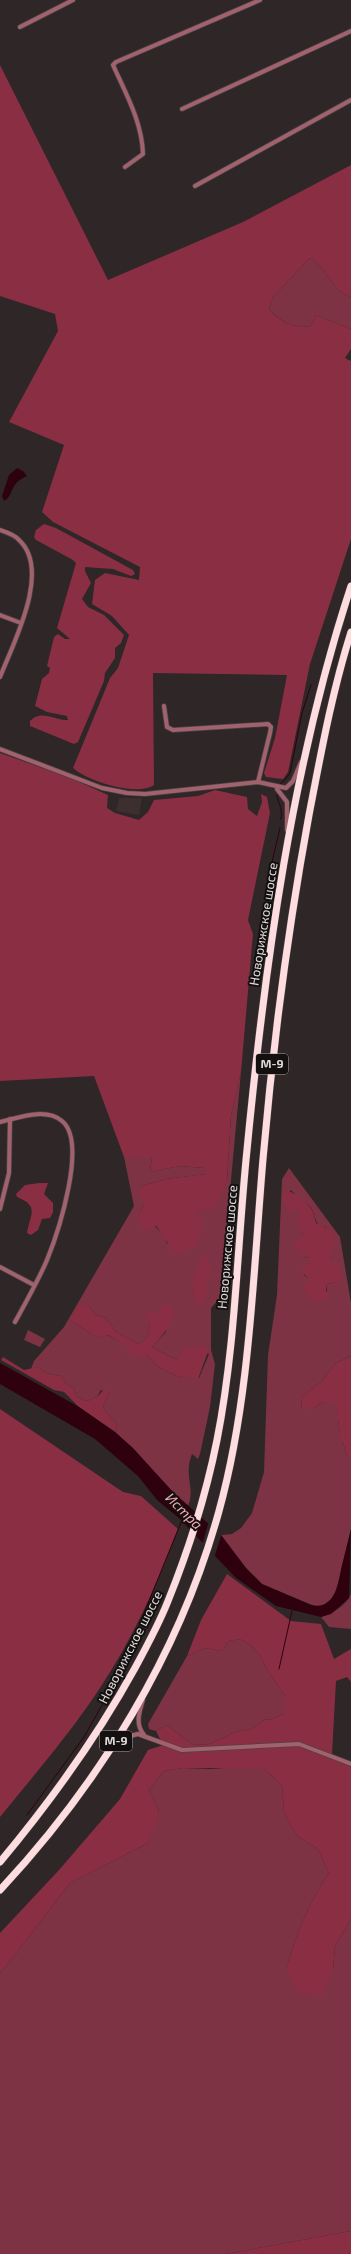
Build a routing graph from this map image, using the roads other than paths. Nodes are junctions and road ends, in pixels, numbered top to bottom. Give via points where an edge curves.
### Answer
1 (73, 0) edge
2 (260, 0) edge
3 (20, 27) dead end
4 (351, 30) edge
5 (351, 100) edge
6 (182, 109) dead end
7 (125, 167) dead end
8 (195, 186) dead end
9 (0, 530) edge
10 (351, 586) edge
11 (0, 615) edge
12 (21, 623) junction
13 (351, 632) edge
14 (0, 677) edge
15 (164, 706) dead end
16 (310, 733) junction
17 (0, 749) edge
18 (258, 782) junction
19 (275, 787) junction
20 (286, 856) junction
21 (10, 1119) junction
22 (0, 1122) edge
23 (0, 1209) edge
24 (0, 1267) edge
25 (34, 1285) junction
26 (15, 1322) dead end
27 (145, 1690) junction
28 (144, 1735) junction
29 (108, 1752) junction
30 (351, 1764) edge
31 (0, 1862) edge
32 (0, 1890) edge

1 - 3 street
2 - 7 street via 113,65 136,116 143,140 143,154
4 - 6 street
5 - 8 street
9 - 12 street via 19,540 29,558 33,588
10 - 16 highway, Новорижское шоссе / М-9 via 333,641
11 - 12 street
12 - 14 street
13 - 27 highway, М-9 via 317,773 285,964 266,1115 243,1390 233,1455 200,1572 183,1616
15 - 18 street via 167,727 173,730 268,724 270,733
16 - 19 street via 293,781 286,788
16 - 20 highway, Новорижское шоссе / М-9
17 - 18 street via 102,788 127,793 145,794
18 - 19 street
19 - 20 street via 285,797 288,808
20 - 31 highway, Новорижское шоссе / М-9 via 251,1102 230,1352 222,1416 208,1477 182,1564 156,1628 109,1714 64,1781
21 - 22 street
21 - 23 street via 9,1173
21 - 25 street via 49,1115 62,1120 72,1140 70,1172 61,1221
24 - 25 street
25 - 26 street
27 - 28 street via 138,1722
27 - 29 highway, М-9
28 - 29 street via 132,1734
28 - 30 street via 182,1750 299,1744
29 - 32 highway, М-9 via 44,1839

